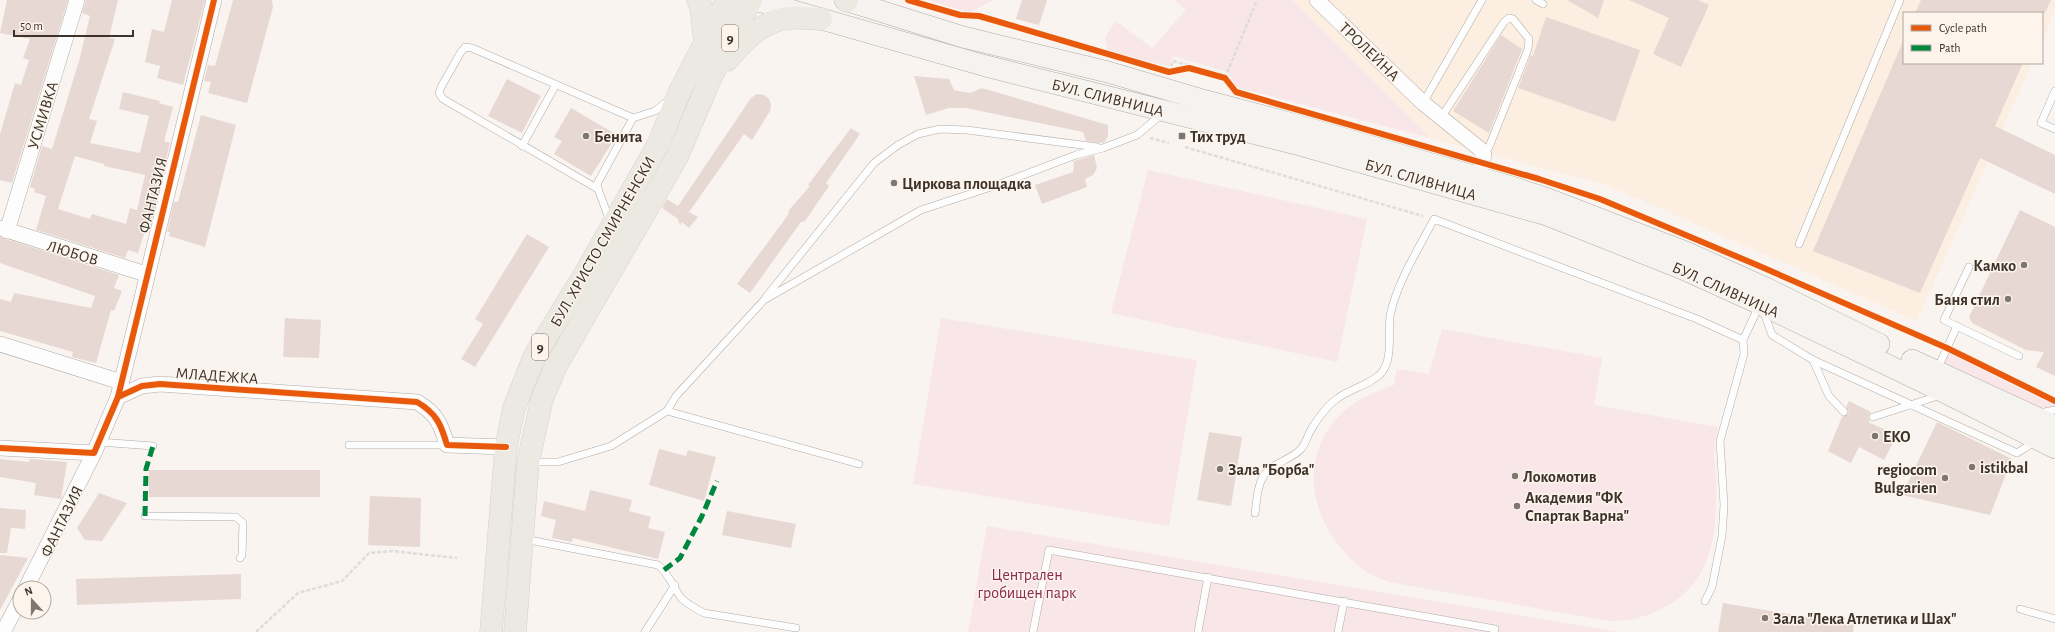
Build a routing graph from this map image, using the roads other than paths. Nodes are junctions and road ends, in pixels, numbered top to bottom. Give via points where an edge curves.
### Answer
1 (77, 0) edge
2 (214, 0) edge
3 (698, 0) edge
4 (727, 0) edge
5 (751, 0) edge
6 (755, 0) edge
7 (846, 0) edge
8 (1317, 0) edge
9 (1482, 0) edge
10 (1536, 0) edge
11 (1900, 0) edge
12 (1543, 4) dead end
13 (821, 19) junction
14 (705, 42) junction
15 (711, 77) junction
16 (555, 86) junction
17 (680, 90) junction
18 (2055, 91) edge
19 (1423, 103) junction
20 (1165, 112) junction
21 (1442, 116) junction
22 (633, 118) junction
23 (2055, 129) edge
24 (522, 146) junction
25 (1103, 148) junction
26 (1483, 154) junction
27 (1478, 177) junction
28 (598, 189) junction
29 (612, 226) junction
30 (3, 230) edge
31 (1799, 244) dead end
32 (1969, 267) dead end
33 (146, 274) junction
34 (764, 300) junction
35 (1760, 304) junction
36 (1957, 326) junction
37 (1743, 340) junction
38 (0, 344) edge
39 (2020, 356) dead end
40 (1813, 360) junction
41 (1936, 371) junction
42 (119, 390) junction
43 (1946, 393) junction
44 (1910, 405) junction
45 (2055, 410) edge
46 (667, 411) junction
47 (1844, 412) dead end
48 (2031, 415) junction
49 (1873, 417) dead end
50 (2050, 438) edge
51 (447, 445) junction
52 (152, 446) dead end
53 (349, 446) dead end
54 (506, 447) junction
55 (0, 448) edge
56 (96, 448) junction
57 (528, 462) junction
58 (859, 464) dead end
59 (1255, 513) dead end
60 (145, 516) dead end
61 (522, 538) junction
62 (240, 558) dead end
63 (1208, 577) junction
64 (30, 580) edge
65 (675, 585) junction
66 (1344, 601) junction
67 (1705, 601) dead end
68 (2020, 609) dead end
69 (12, 613) edge
70 (2055, 619) edge
71 (796, 628) dead end
72 (2, 630) edge
73 (491, 632) edge
74 (515, 632) edge
75 (644, 632) edge
76 (1034, 632) edge
77 (1198, 632) edge
78 (1338, 632) edge
79 (1494, 632) edge

1 - 30 street, УСМИВКА
2 - 33 street, ФАНТАЗИЯ
3 - 14 main road
4 - 14 main road, БУЛ. ХРИСТО СМИРНЕНСКИ / 9
5 - 15 main road, БУЛ. ХРИСТО СМИРНЕНСКИ / 9
6 - 13 main road, БУЛ. СЛИВНИЦА
7 - 27 main road, БУЛ. СЛИВНИЦА via 963,37 1108,72
8 - 19 street, ТРОЛЕЙНА
9 - 19 lane
10 - 12 lane
11 - 31 lane
13 - 15 main road via 789,18 765,26 741,45
13 - 20 main road, БУЛ. СЛИВНИЦА via 986,66
14 - 17 main road, БУЛ. ХРИСТО СМИРНЕНСКИ / 9
15 - 57 main road, БУЛ. ХРИСТО СМИРНЕНСКИ / 9 via 677,157 556,366 542,399
16 - 22 lane
16 - 24 lane
16 - 24 lane via 465,47 440,87 439,93 443,99
17 - 22 lane via 655,111
17 - 29 main road, БУЛ. ХРИСТО СМИРНЕНСКИ / 9 via 659,143
18 - 23 lane via 2041,123
19 - 21 street, ТРОЛЕЙНА
20 - 25 lane via 1138,135
20 - 35 main road, БУЛ. СЛИВНИЦА via 1296,144 1547,215 1683,269
21 - 26 street, ТРОЛЕЙНА
21 - 26 lane via 1504,22 1512,19 1529,39 1528,50 1489,147
22 - 28 lane via 597,184
24 - 28 lane
25 - 34 lane via 1076,155 921,210
25 - 34 lane via 967,130 940,129 918,134 874,163
26 - 27 street
27 - 41 main road, БУЛ. СЛИВНИЦА via 1585,212 1688,253
28 - 29 lane
29 - 54 main road, БУЛ. ХРИСТО СМИРНЕНСКИ / 9 via 534,357 514,408
30 - 33 street, ЛЮБОВ
32 - 36 lane via 1944,320
33 - 42 street, ФАНТАЗИЯ
34 - 46 lane via 676,396
35 - 37 lane
35 - 40 lane via 1772,335
35 - 43 main road, БУЛ. СЛИВНИЦА
36 - 39 lane
36 - 41 lane
37 - 59 lane via 1697,319 1434,219 1394,301 1390,316 1387,361 1383,371 1377,378 1352,388 1336,399 1322,413 1302,448 1265,473 1259,484
37 - 67 lane via 1744,354 1720,442 1724,505 1722,536 1712,586
38 - 42 street
40 - 44 lane
40 - 47 lane via 1830,396
41 - 48 main road, БУЛ. СЛИВНИЦА
42 - 51 street, МЛАДЕЖКА via 160,384 417,402 429,408 437,418
42 - 56 street
43 - 44 lane
43 - 50 main road, БУЛ. СЛИВНИЦА
44 - 49 lane
44 - 50 lane via 2017,453
45 - 48 lane
46 - 57 lane via 612,446 558,462
46 - 58 lane
48 - 50 main road, БУЛ. СЛИВНИЦА
51 - 53 lane
51 - 54 street
52 - 56 lane
54 - 73 main road, БУЛ. ХРИСТО СМИРНЕНСКИ / 9
55 - 56 street
56 - 64 street, ФАНТАЗИЯ
57 - 61 main road, БУЛ. ХРИСТО СМИРНЕНСКИ / 9
60 - 62 lane via 236,517 243,523
61 - 65 lane via 658,565
61 - 74 main road, БУЛ. ХРИСТО СМИРНЕНСКИ / 9
63 - 66 lane
63 - 76 lane via 1049,550
63 - 77 lane
65 - 71 lane via 681,598 704,612
65 - 75 lane
66 - 78 lane
66 - 79 lane via 1495,629
68 - 70 lane
69 - 72 street

